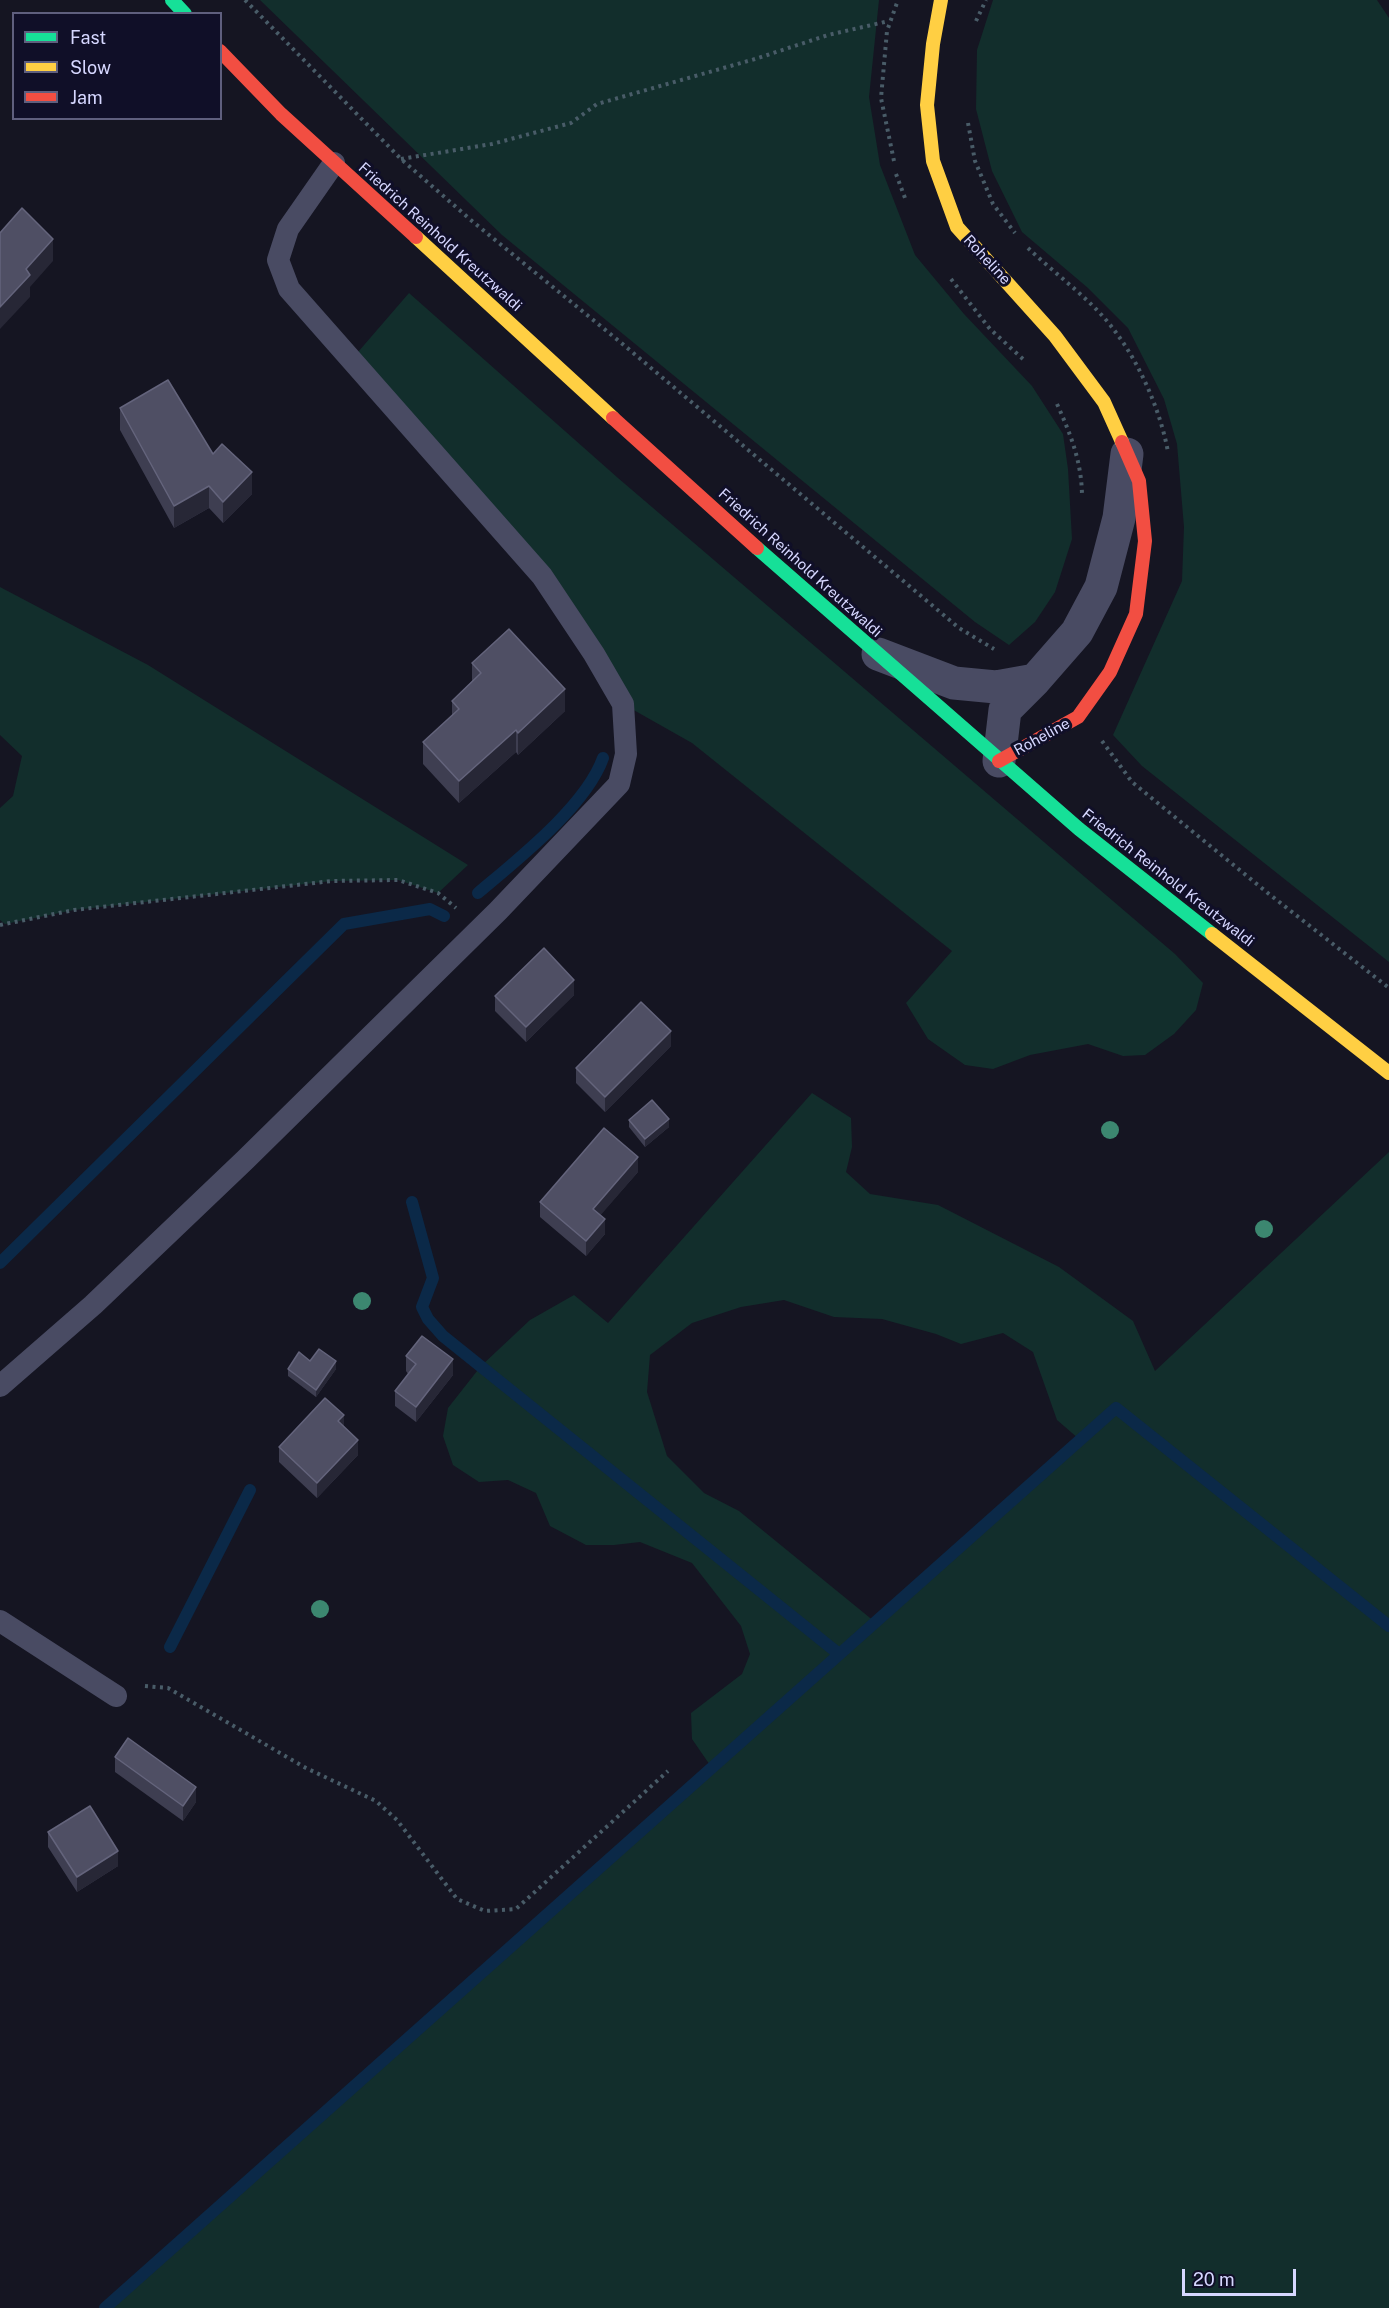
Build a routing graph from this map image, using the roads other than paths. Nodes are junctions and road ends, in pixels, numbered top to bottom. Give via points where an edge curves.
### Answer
1 (172, 0) edge
2 (941, 0) edge
3 (182, 12) edge
4 (222, 53) edge
5 (334, 163) junction
6 (1127, 454) junction
7 (877, 654) junction
8 (1035, 680) junction
9 (999, 761) junction
10 (1386, 1071) edge
11 (0, 1386) edge
12 (0, 1622) edge
13 (116, 1696) road end

1 - 3 main road
2 - 6 main road, Roheline via 927,105 933,161 957,227 1055,336 1104,402
4 - 5 main road, Friedrich Reinhold Kreutzwaldi
5 - 7 main road, Friedrich Reinhold Kreutzwaldi
5 - 11 lane via 288,229 278,260 289,289 542,576 623,704 626,754 619,784 480,928 211,1192 93,1305
6 - 8 street, Roheline via 1119,518 1101,587 1077,632
6 - 9 main road, Roheline via 1139,481 1145,541 1136,614 1110,672 1078,717
7 - 8 street via 954,683 996,687
7 - 9 main road, Friedrich Reinhold Kreutzwaldi
8 - 9 street, Roheline via 1005,710
9 - 10 main road, Friedrich Reinhold Kreutzwaldi via 1079,829
12 - 13 lane

